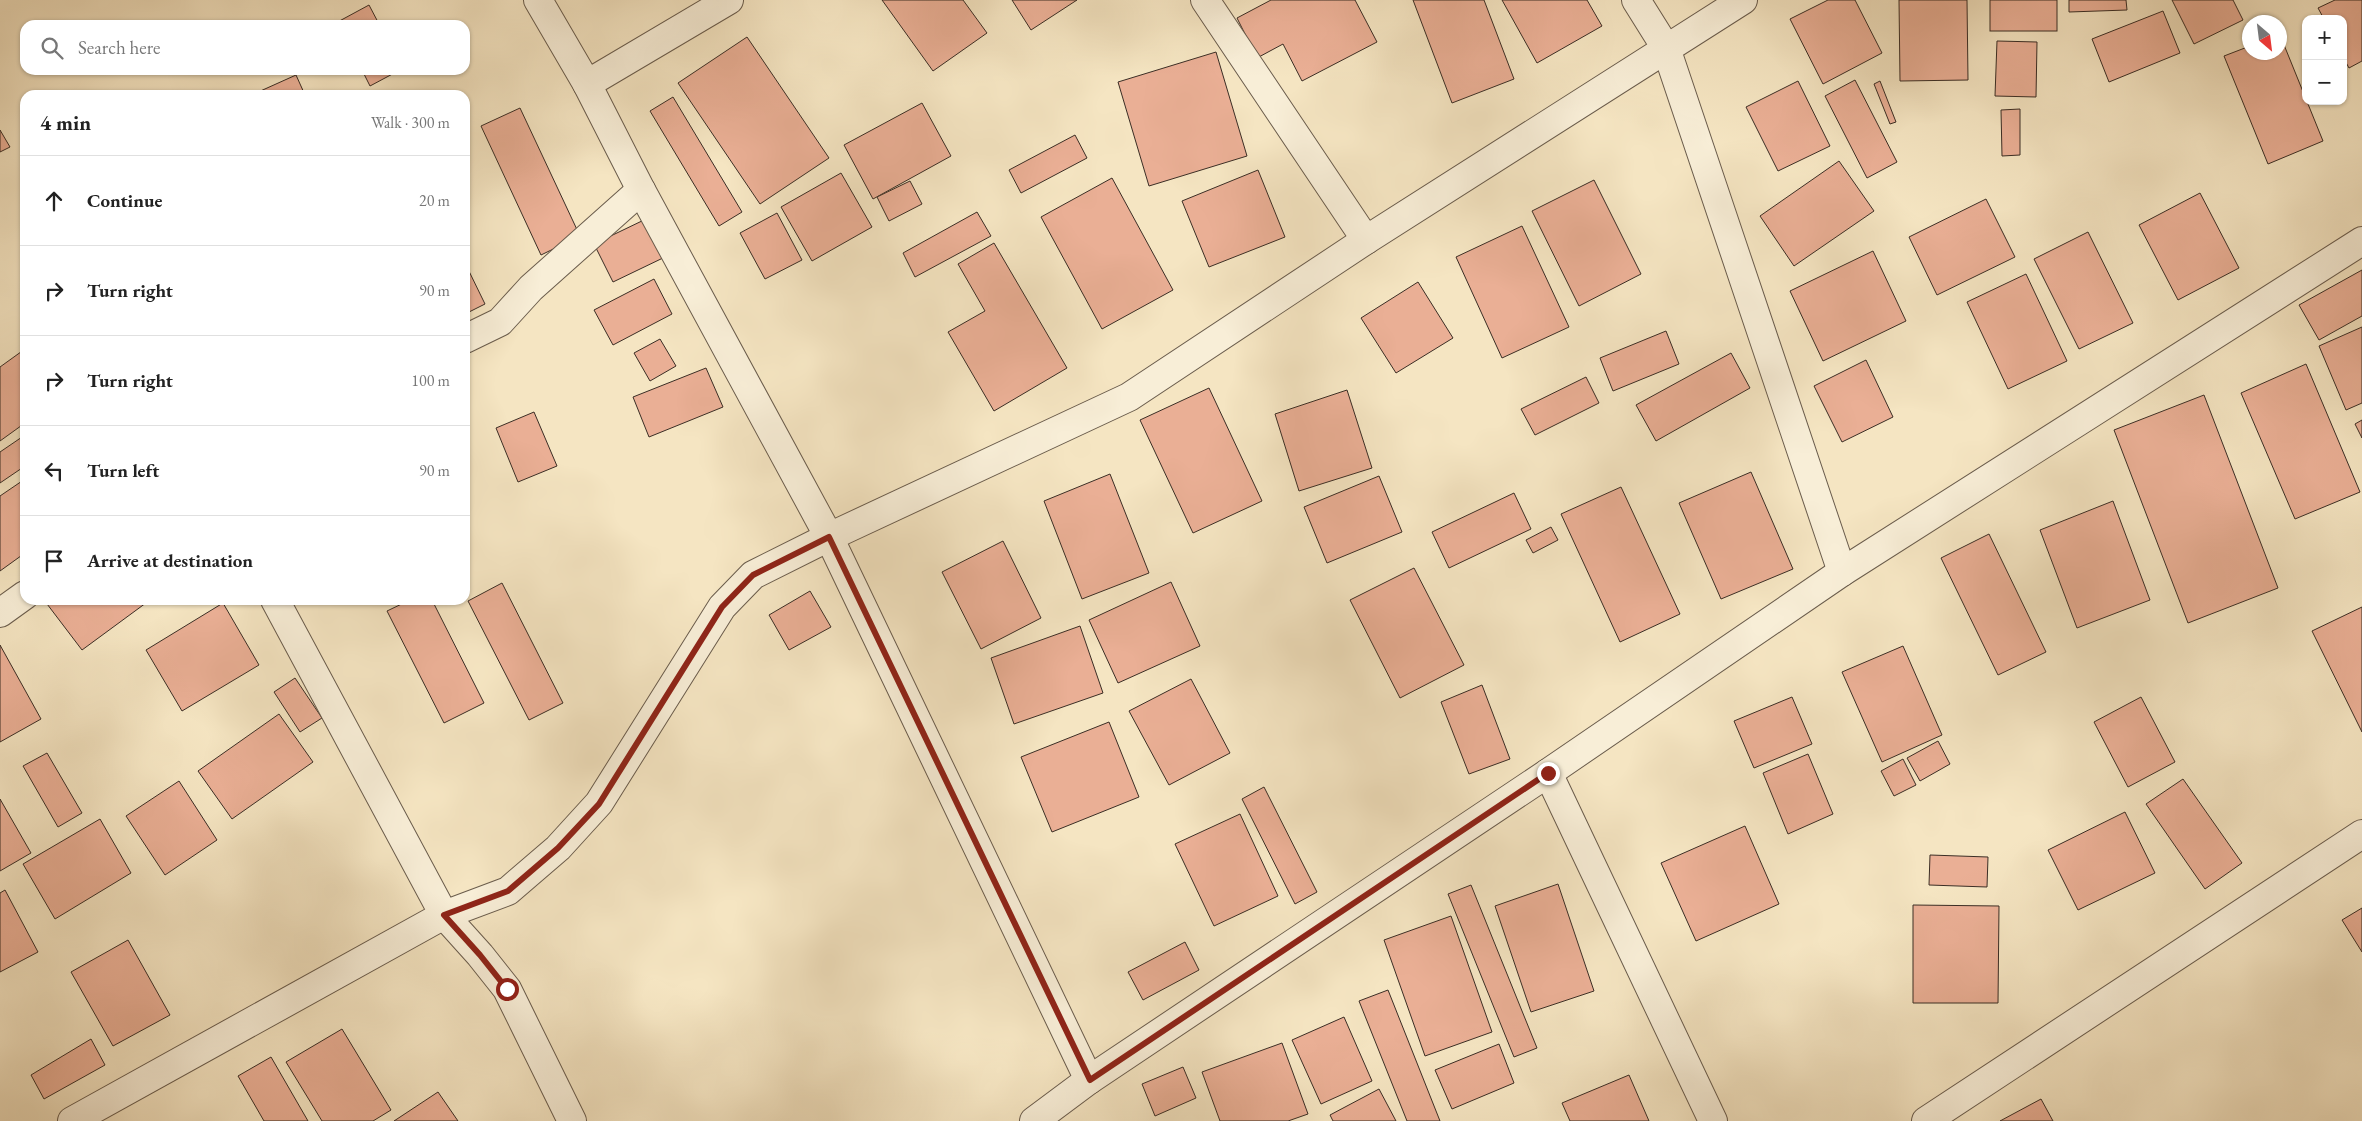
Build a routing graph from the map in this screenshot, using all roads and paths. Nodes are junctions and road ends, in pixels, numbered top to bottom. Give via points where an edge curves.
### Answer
1 (538, 0) edge
2 (729, 0) edge
3 (1205, 0) edge
4 (1636, 0) edge
5 (1743, 0) edge
6 (1666, 48) junction
7 (587, 84) junction
8 (641, 190) junction
9 (1366, 240) junction
10 (2362, 241) edge
11 (470, 337) edge
12 (829, 537) junction
13 (1842, 572) junction
14 (20, 599) edge
15 (278, 605) edge
16 (0, 613) edge
17 (1548, 773) junction
18 (2362, 834) edge
19 (444, 915) junction
20 (1090, 1080) junction
21 (72, 1121) edge
22 (572, 1121) edge
23 (1034, 1121) edge
24 (1713, 1121) edge
25 (1926, 1121) edge

1 - 7 street
2 - 7 street
3 - 9 street
4 - 6 street
5 - 6 street
6 - 9 street
6 - 13 street
7 - 8 street
8 - 11 street via 532,288 500,322
8 - 12 street
9 - 12 street via 1129,397
10 - 13 street
12 - 19 street via 753,575 722,607 599,804 558,848 508,891
12 - 20 street
13 - 17 street
14 - 16 street
15 - 19 street
17 - 20 street
17 - 24 street
18 - 25 street
19 - 21 street
19 - 22 street via 507,989
20 - 23 street

